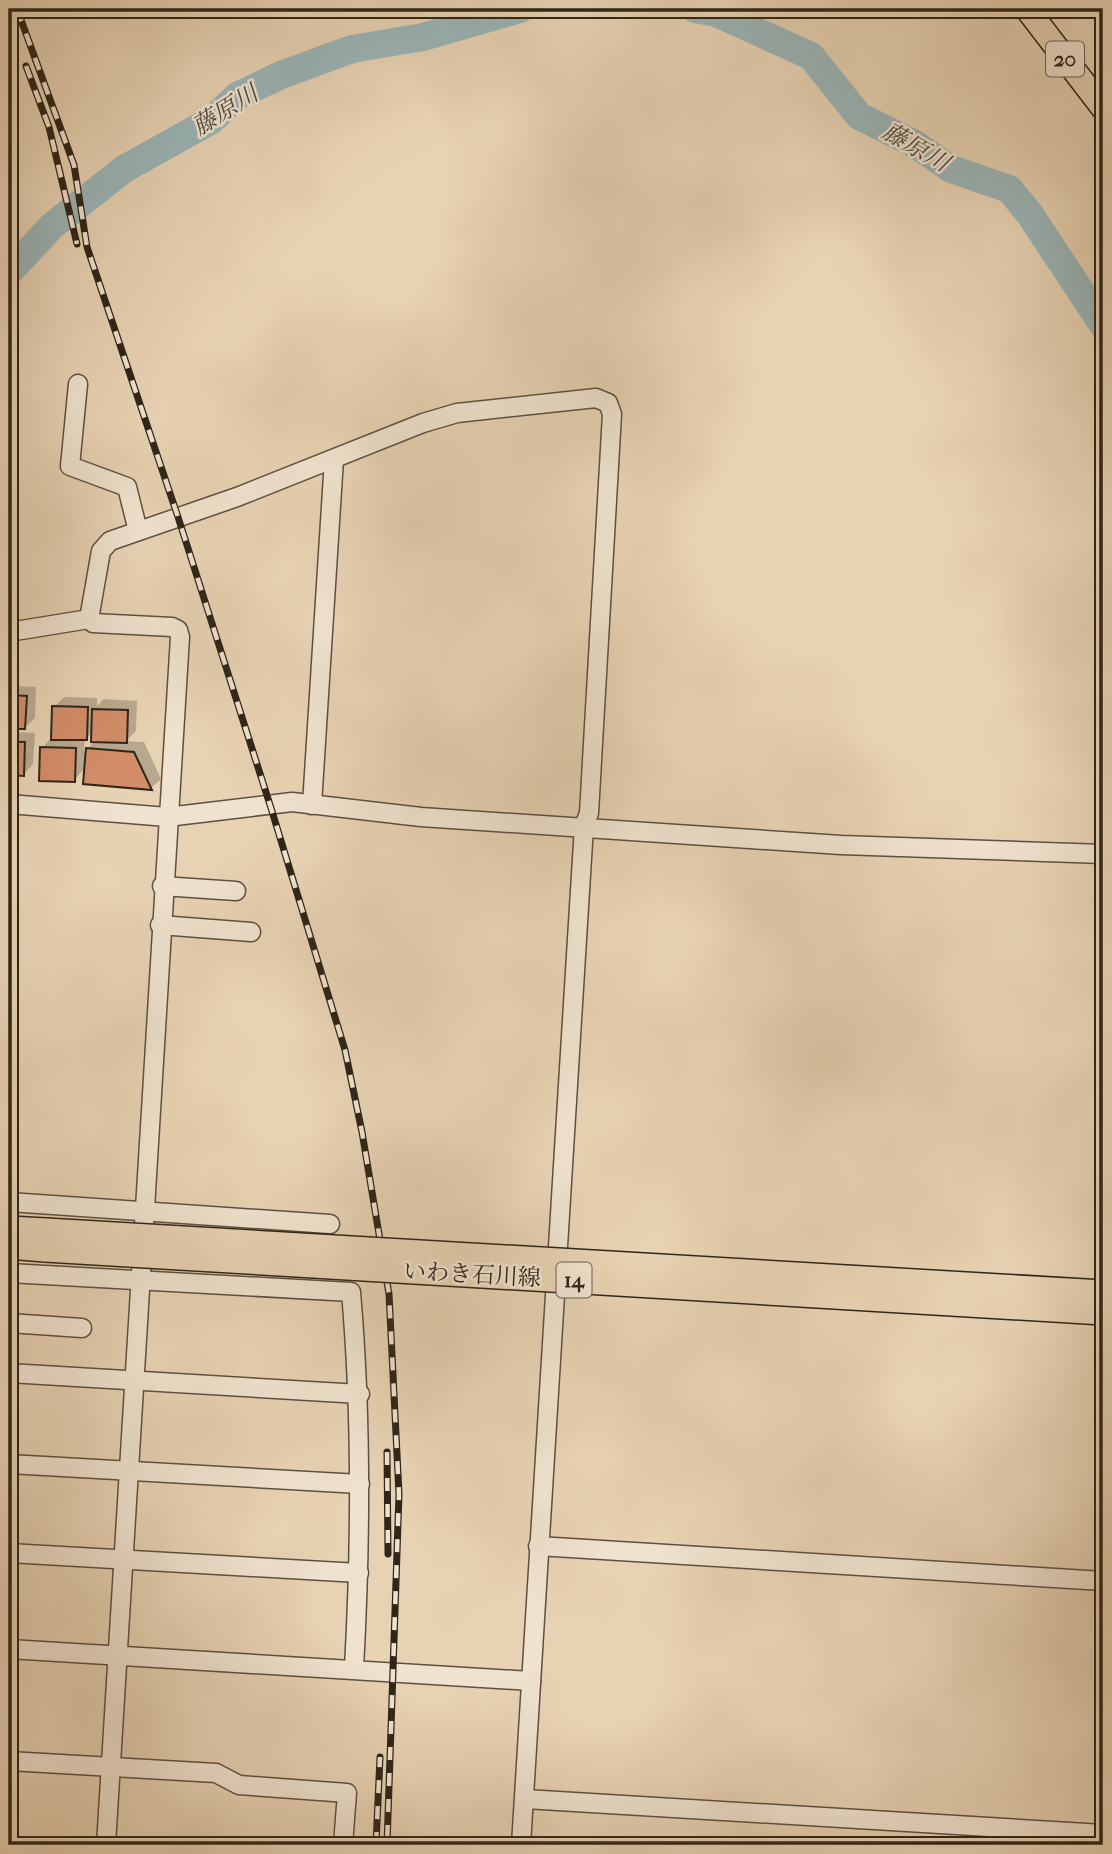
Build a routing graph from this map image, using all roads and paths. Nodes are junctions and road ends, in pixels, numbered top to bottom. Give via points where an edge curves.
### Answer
1 (1027, 9) edge
2 (1103, 108) edge
3 (78, 384) dead end
4 (334, 459) junction
5 (138, 531) junction
6 (89, 619) junction
7 (9, 632) edge
8 (9, 804) edge
9 (312, 805) junction
10 (167, 817) junction
11 (584, 826) junction
12 (1103, 854) edge
13 (162, 886) junction
14 (236, 891) dead end
15 (160, 925) junction
16 (251, 932) dead end
17 (9, 1202) edge
18 (144, 1213) junction
19 (330, 1224) dead end
20 (9, 1228) edge
21 (46, 1240) junction
22 (9, 1247) edge
23 (9, 1273) edge
24 (140, 1280) junction
25 (1103, 1292) edge
26 (1103, 1313) edge
27 (9, 1323) edge
28 (82, 1328) dead end
29 (9, 1373) edge
30 (134, 1381) junction
31 (360, 1394) junction
32 (9, 1464) edge
33 (128, 1471) junction
34 (360, 1484) junction
35 (538, 1546) junction
36 (9, 1553) edge
37 (123, 1559) junction
38 (359, 1573) junction
39 (1103, 1581) edge
40 (9, 1649) edge
41 (117, 1656) junction
42 (354, 1668) junction
43 (531, 1681) junction
44 (9, 1761) edge
45 (110, 1767) junction
46 (524, 1799) junction
47 (1103, 1833) edge
48 (106, 1845) edge
49 (344, 1845) edge
50 (521, 1845) edge

1 - 2 main road, 20
3 - 5 street via 70,466 127,487
4 - 5 street
4 - 9 street
4 - 11 street via 457,413 596,398 608,403 612,414 589,813
5 - 6 street via 110,541 101,551
6 - 7 street
6 - 10 street via 178,630
8 - 10 street
9 - 10 street via 292,802
9 - 11 street via 421,817
10 - 13 street
11 - 12 street via 841,845
11 - 35 street
13 - 14 street
13 - 15 street
15 - 16 street
15 - 18 street
17 - 18 street
18 - 19 street
18 - 24 street
20 - 21 main road, いわき石川線 / 14
21 - 22 main road, いわき石川線 / 14
21 - 25 main road, いわき石川線 / 14, bridge
21 - 26 main road, いわき石川線 / 14, bridge
23 - 24 street
24 - 30 street
24 - 31 street via 351,1292
27 - 28 street
29 - 30 street
30 - 31 street
30 - 33 street
31 - 34 street
32 - 33 street
33 - 34 street
33 - 37 street
34 - 38 street
35 - 39 street
35 - 43 street
36 - 37 street
37 - 38 street
37 - 41 street
38 - 42 street
40 - 41 street
41 - 42 street
41 - 45 street
42 - 43 street
43 - 46 street
44 - 45 street
45 - 48 street
45 - 49 street via 216,1773 239,1786 347,1793
46 - 47 street
46 - 50 street

